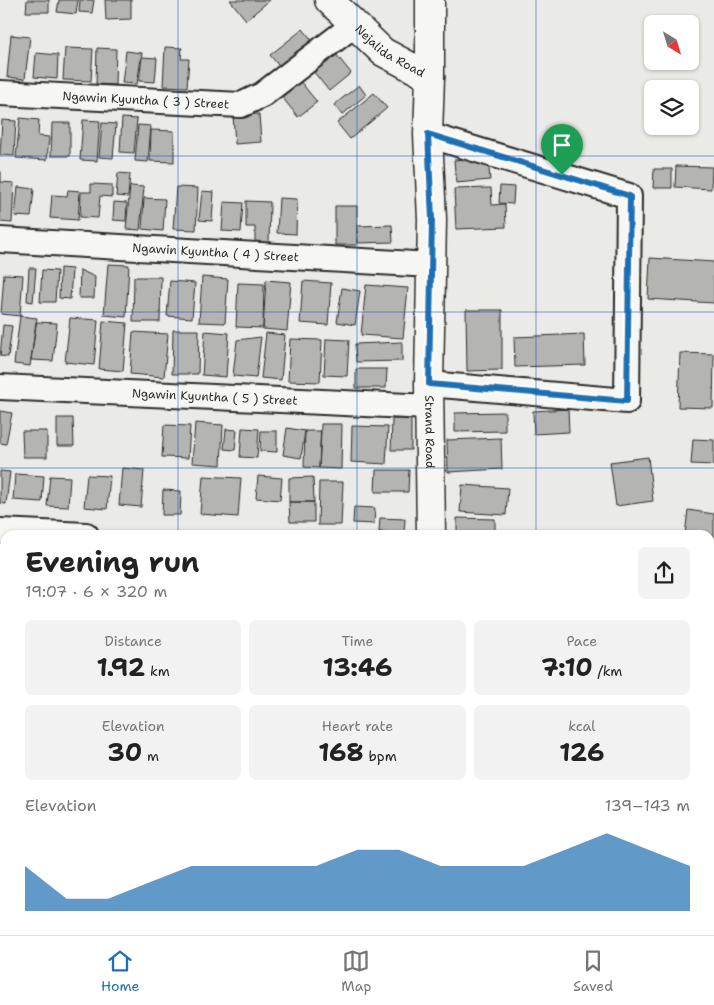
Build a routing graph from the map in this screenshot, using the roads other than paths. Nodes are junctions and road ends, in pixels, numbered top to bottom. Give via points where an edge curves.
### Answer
1 (329, 0) edge
2 (430, 0) edge
3 (355, 24) junction
4 (430, 77) junction
5 (0, 93) edge
6 (428, 134) junction
7 (0, 240) edge
8 (431, 265) junction
9 (0, 387) edge
10 (429, 395) junction
11 (431, 530) edge

1 - 3 main road, Nejalida Road
2 - 4 main road, Strand Road
3 - 4 main road, Nejalida Road via 383,52
3 - 5 street, Ngawin Kyuntha ( 3 ) Street via 262,95 241,105
4 - 6 main road, Strand Road
6 - 8 main road, Strand Road
6 - 10 street, Ngawin Kyuntha ( 5 ) Street via 630,196 627,401
7 - 8 street, Ngawin Kyuntha ( 4 ) Street
8 - 10 main road, Strand Road
9 - 10 street, Ngawin Kyuntha ( 5 ) Street
10 - 11 main road, Strand Road

